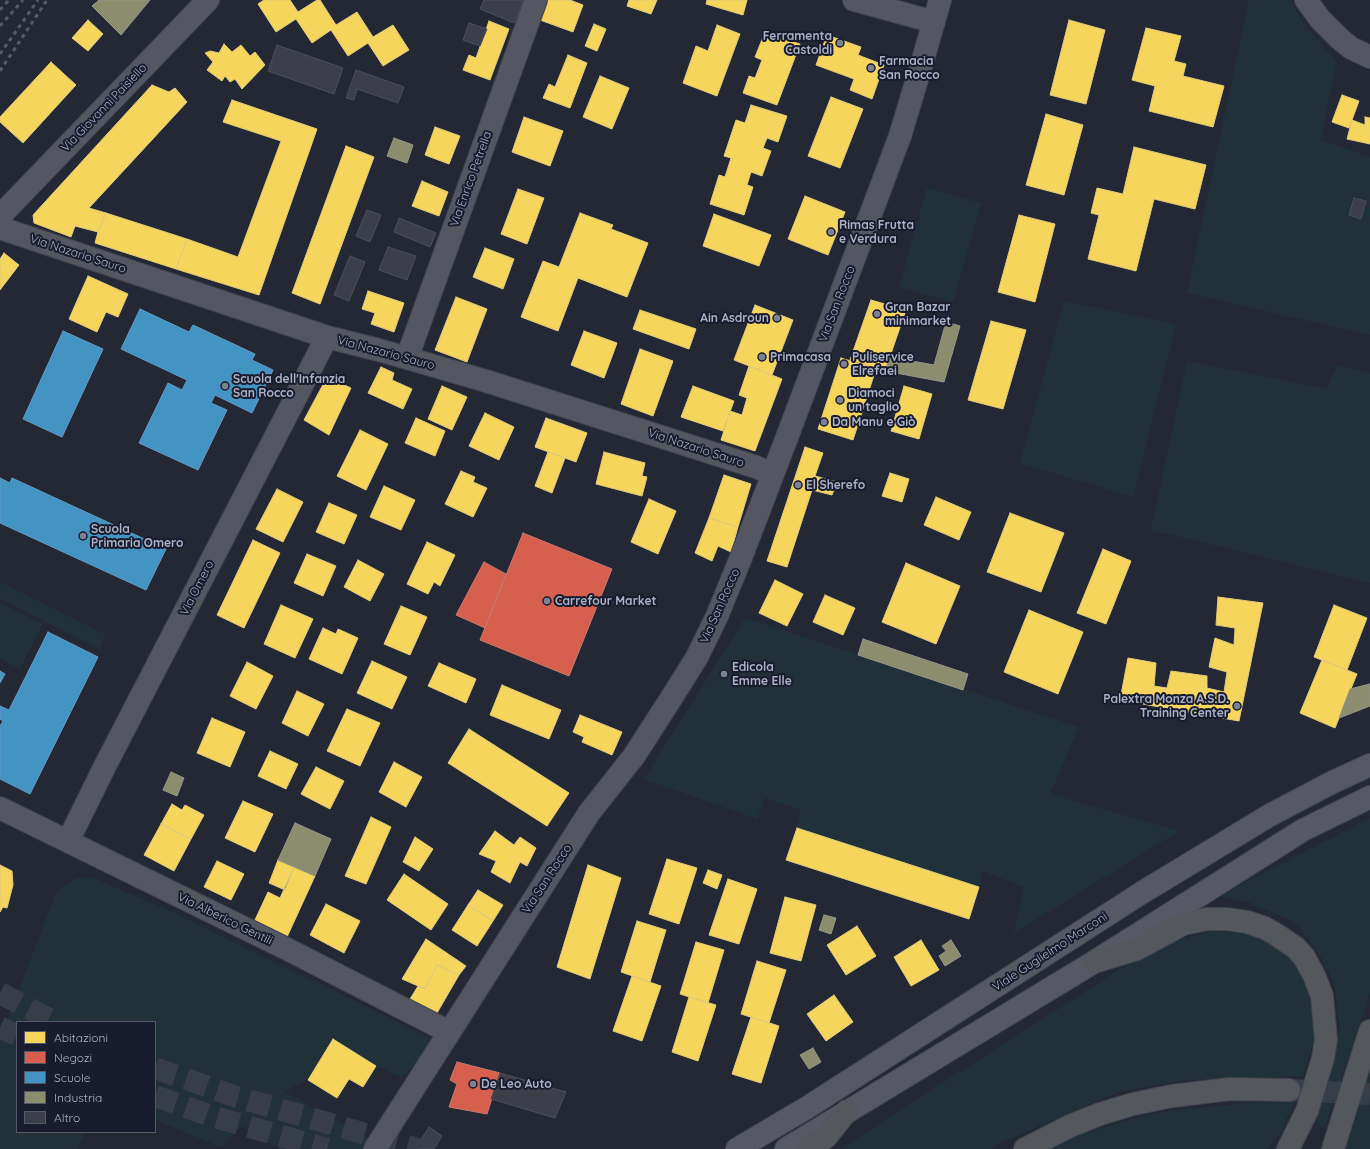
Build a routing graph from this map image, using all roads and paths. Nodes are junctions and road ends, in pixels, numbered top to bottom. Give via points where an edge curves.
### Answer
1 (208, 0) edge
2 (536, 0) edge
3 (854, 0) edge
4 (940, 0) edge
5 (1306, 0) edge
6 (934, 22) junction
7 (1370, 58) edge
8 (0, 216) edge
9 (0, 228) edge
10 (327, 336) junction
11 (407, 358) junction
12 (773, 474) junction
13 (1370, 765) edge
14 (1370, 797) edge
15 (0, 808) edge
16 (68, 841) junction
17 (1094, 962) junction
18 (1370, 1031) edge
19 (449, 1032) junction
20 (1289, 1090) tunnel mouth
21 (847, 1111) junction
22 (1340, 1126) junction
23 (375, 1149) edge
24 (737, 1149) edge
25 (786, 1149) edge
26 (808, 1149) edge
27 (1025, 1149) edge
28 (1288, 1149) edge
29 (1320, 1149) edge
30 (1333, 1149) edge

1 - 8 street, Via Giovanni Paisiello
2 - 11 street, Via Enrico Petrella
3 - 6 street
4 - 6 street, Via San Rocco
5 - 7 street via 1340,39
6 - 12 street, Via San Rocco via 900,136
9 - 10 street, Via Nazario Sauro
10 - 11 street, Via Nazario Sauro
10 - 16 street, Via Omero
11 - 12 street, Via Nazario Sauro
12 - 19 street, Via San Rocco via 725,598 696,657 634,756 589,814
13 - 24 main road, Viale Guglielmo Marconi via 1270,815 1144,892 829,1094
14 - 17 main road via 1303,830
15 - 16 street, Via Alberico Gentili
16 - 19 street, Via Alberico Gentili
17 - 21 main road
17 - 28 highway via 1137,949 1183,924 1207,919 1247,922 1265,928 1296,948 1314,975 1322,996 1326,1040 1307,1111
18 - 22 highway
19 - 23 street, Via San Rocco
20 - 27 highway via 1230,1089 1133,1104 1070,1126
21 - 25 main road
21 - 26 highway via 826,1137
22 - 29 highway
22 - 30 highway

